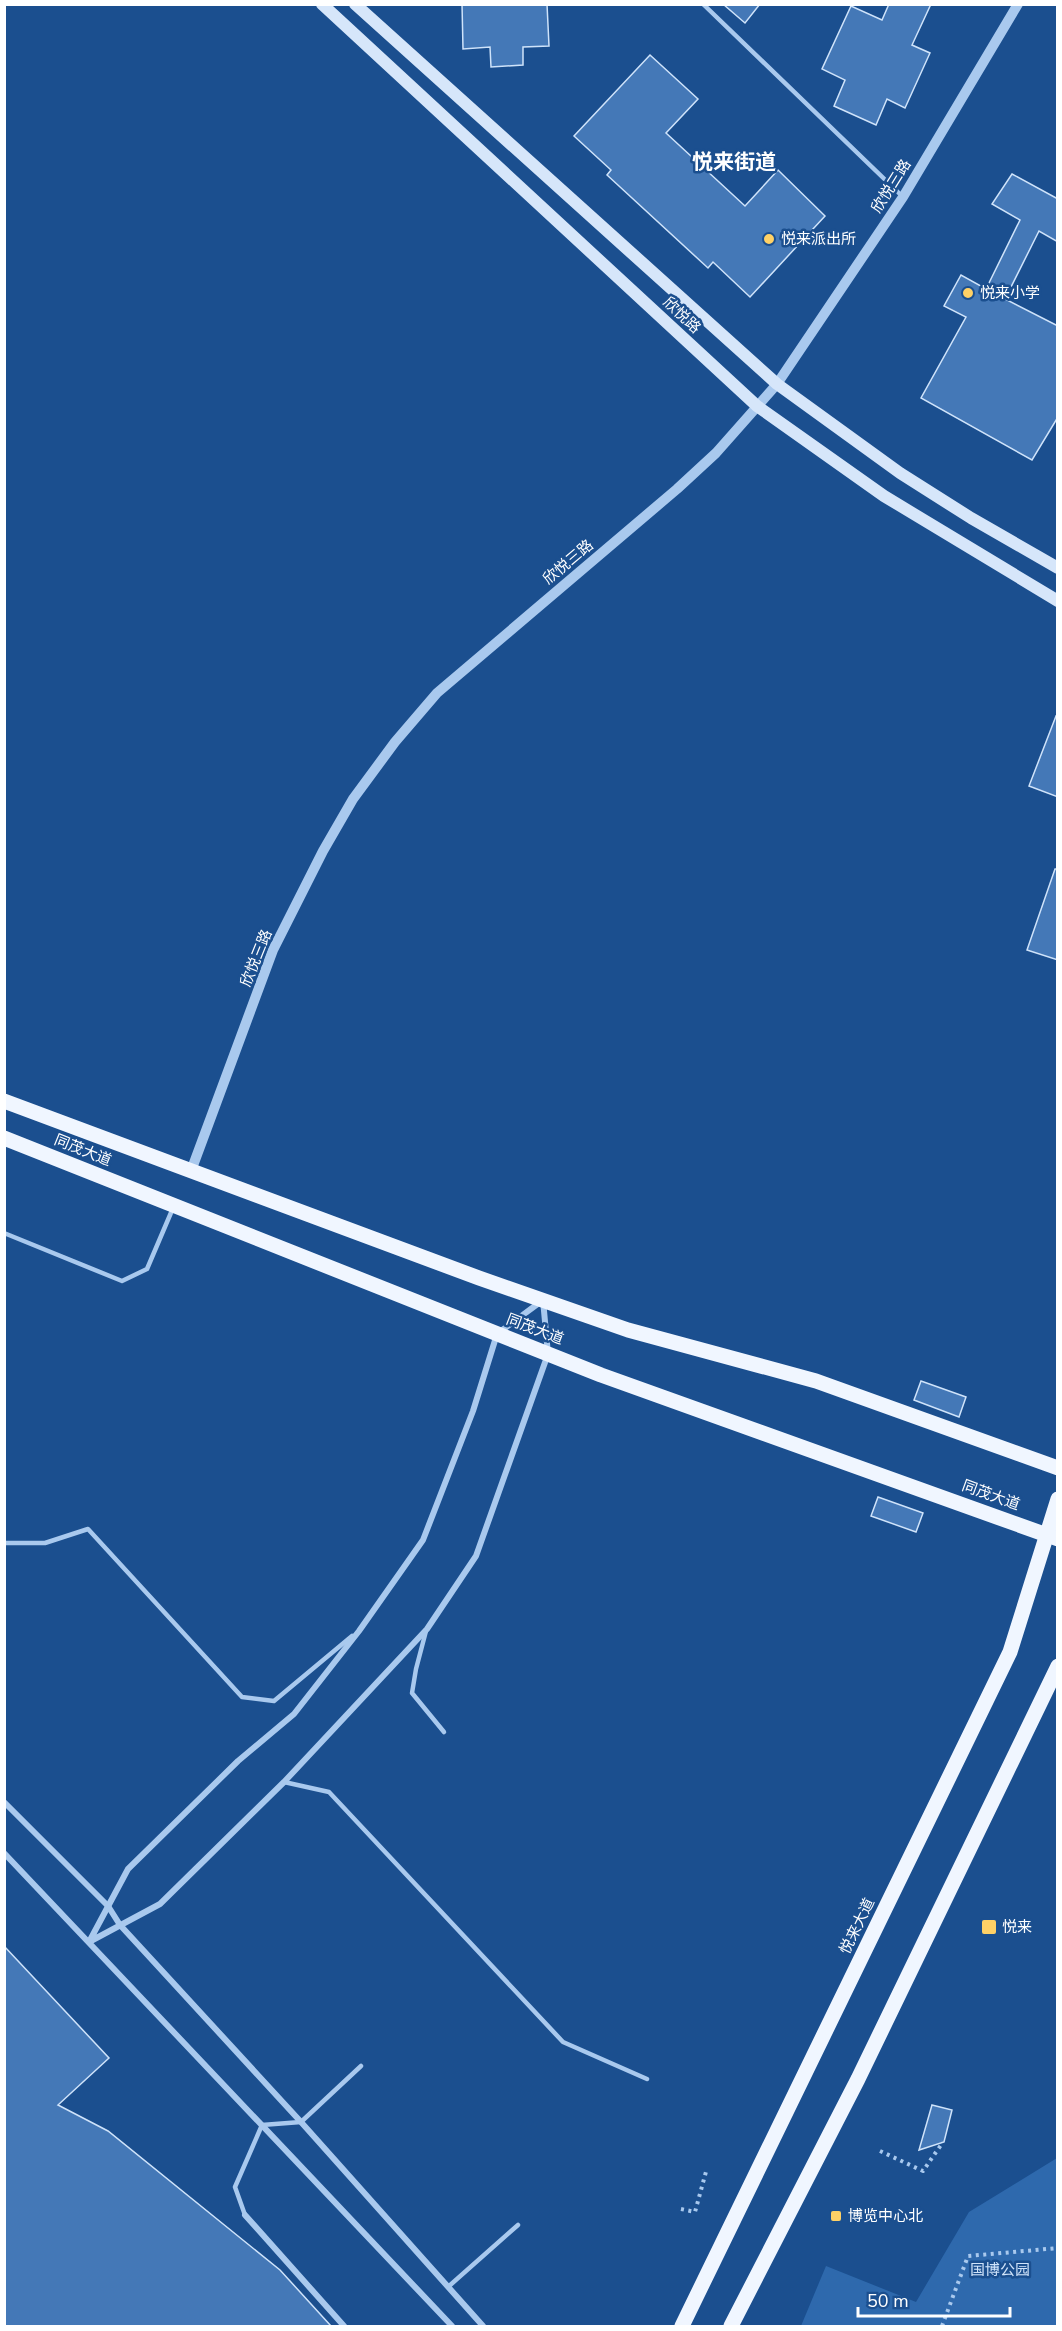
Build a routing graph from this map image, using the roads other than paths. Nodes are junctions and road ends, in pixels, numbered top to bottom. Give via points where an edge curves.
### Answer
1 (321, 4) edge
2 (355, 4) edge
3 (703, 4) edge
4 (1018, 4) edge
5 (903, 197) junction
6 (777, 384) junction
7 (757, 406) junction
8 (1058, 568) edge
9 (1058, 601) edge
10 (4, 1101) edge
11 (4, 1137) edge
12 (191, 1171) junction
13 (174, 1205) junction
14 (4, 1233) edge
15 (543, 1300) junction
16 (497, 1334) junction
17 (548, 1354) junction
18 (1058, 1468) edge
19 (1058, 1498) edge
20 (1052, 1537) edge
21 (4, 1543) edge
22 (427, 1629) junction
23 (359, 1631) junction
24 (1058, 1666) edge
25 (444, 1732) dead end
26 (285, 1782) junction
27 (4, 1802) edge
28 (4, 1853) edge
29 (108, 1906) junction
30 (120, 1925) junction
31 (89, 1942) junction
32 (361, 2066) dead end
33 (646, 2079) dead end
34 (301, 2122) junction
35 (262, 2125) junction
36 (245, 2215) joint
37 (518, 2225) dead end
38 (448, 2288) junction
39 (344, 2326) edge
40 (450, 2326) edge
41 (483, 2326) edge
42 (682, 2326) edge
43 (731, 2326) edge

1 - 7 main road, 欣悦路
2 - 6 main road, 欣悦路
3 - 5 lane
4 - 5 street, 欣悦三路
5 - 6 street, 欣悦三路
6 - 7 street, 欣悦三路
6 - 8 main road, 欣悦路 via 900,473
7 - 9 main road, 欣悦路 via 884,496
7 - 12 street, 欣悦三路 via 716,453 677,489 437,693 388,752 323,851 273,950
10 - 12 main road, 同茂大道
11 - 13 main road, 同茂大道
12 - 15 main road, 同茂大道
13 - 14 lane via 147,1269 122,1281
13 - 16 main road, 同茂大道
15 - 16 street
15 - 17 street
15 - 18 main road, 同茂大道 via 627,1330 816,1381
16 - 17 main road, 同茂大道
16 - 23 street via 423,1540
17 - 20 main road, 同茂大道
17 - 22 street via 476,1556
19 - 20 main road, 悦来大道
20 - 42 main road, 悦来大道 via 1010,1652
21 - 23 lane via 45,1543 88,1529 242,1697 274,1701
22 - 25 lane via 412,1693
22 - 26 street
23 - 29 street via 294,1714 238,1761 128,1869
24 - 43 main road via 858,2079
26 - 30 street via 160,1904
26 - 33 lane via 328,1792 563,2042
27 - 29 street
28 - 31 street
29 - 30 street
29 - 31 street
30 - 31 street
30 - 34 street
31 - 35 street
32 - 34 lane
34 - 35 lane
34 - 38 street
35 - 36 lane via 235,2187
35 - 40 street
36 - 39 street
37 - 38 lane
38 - 41 street

